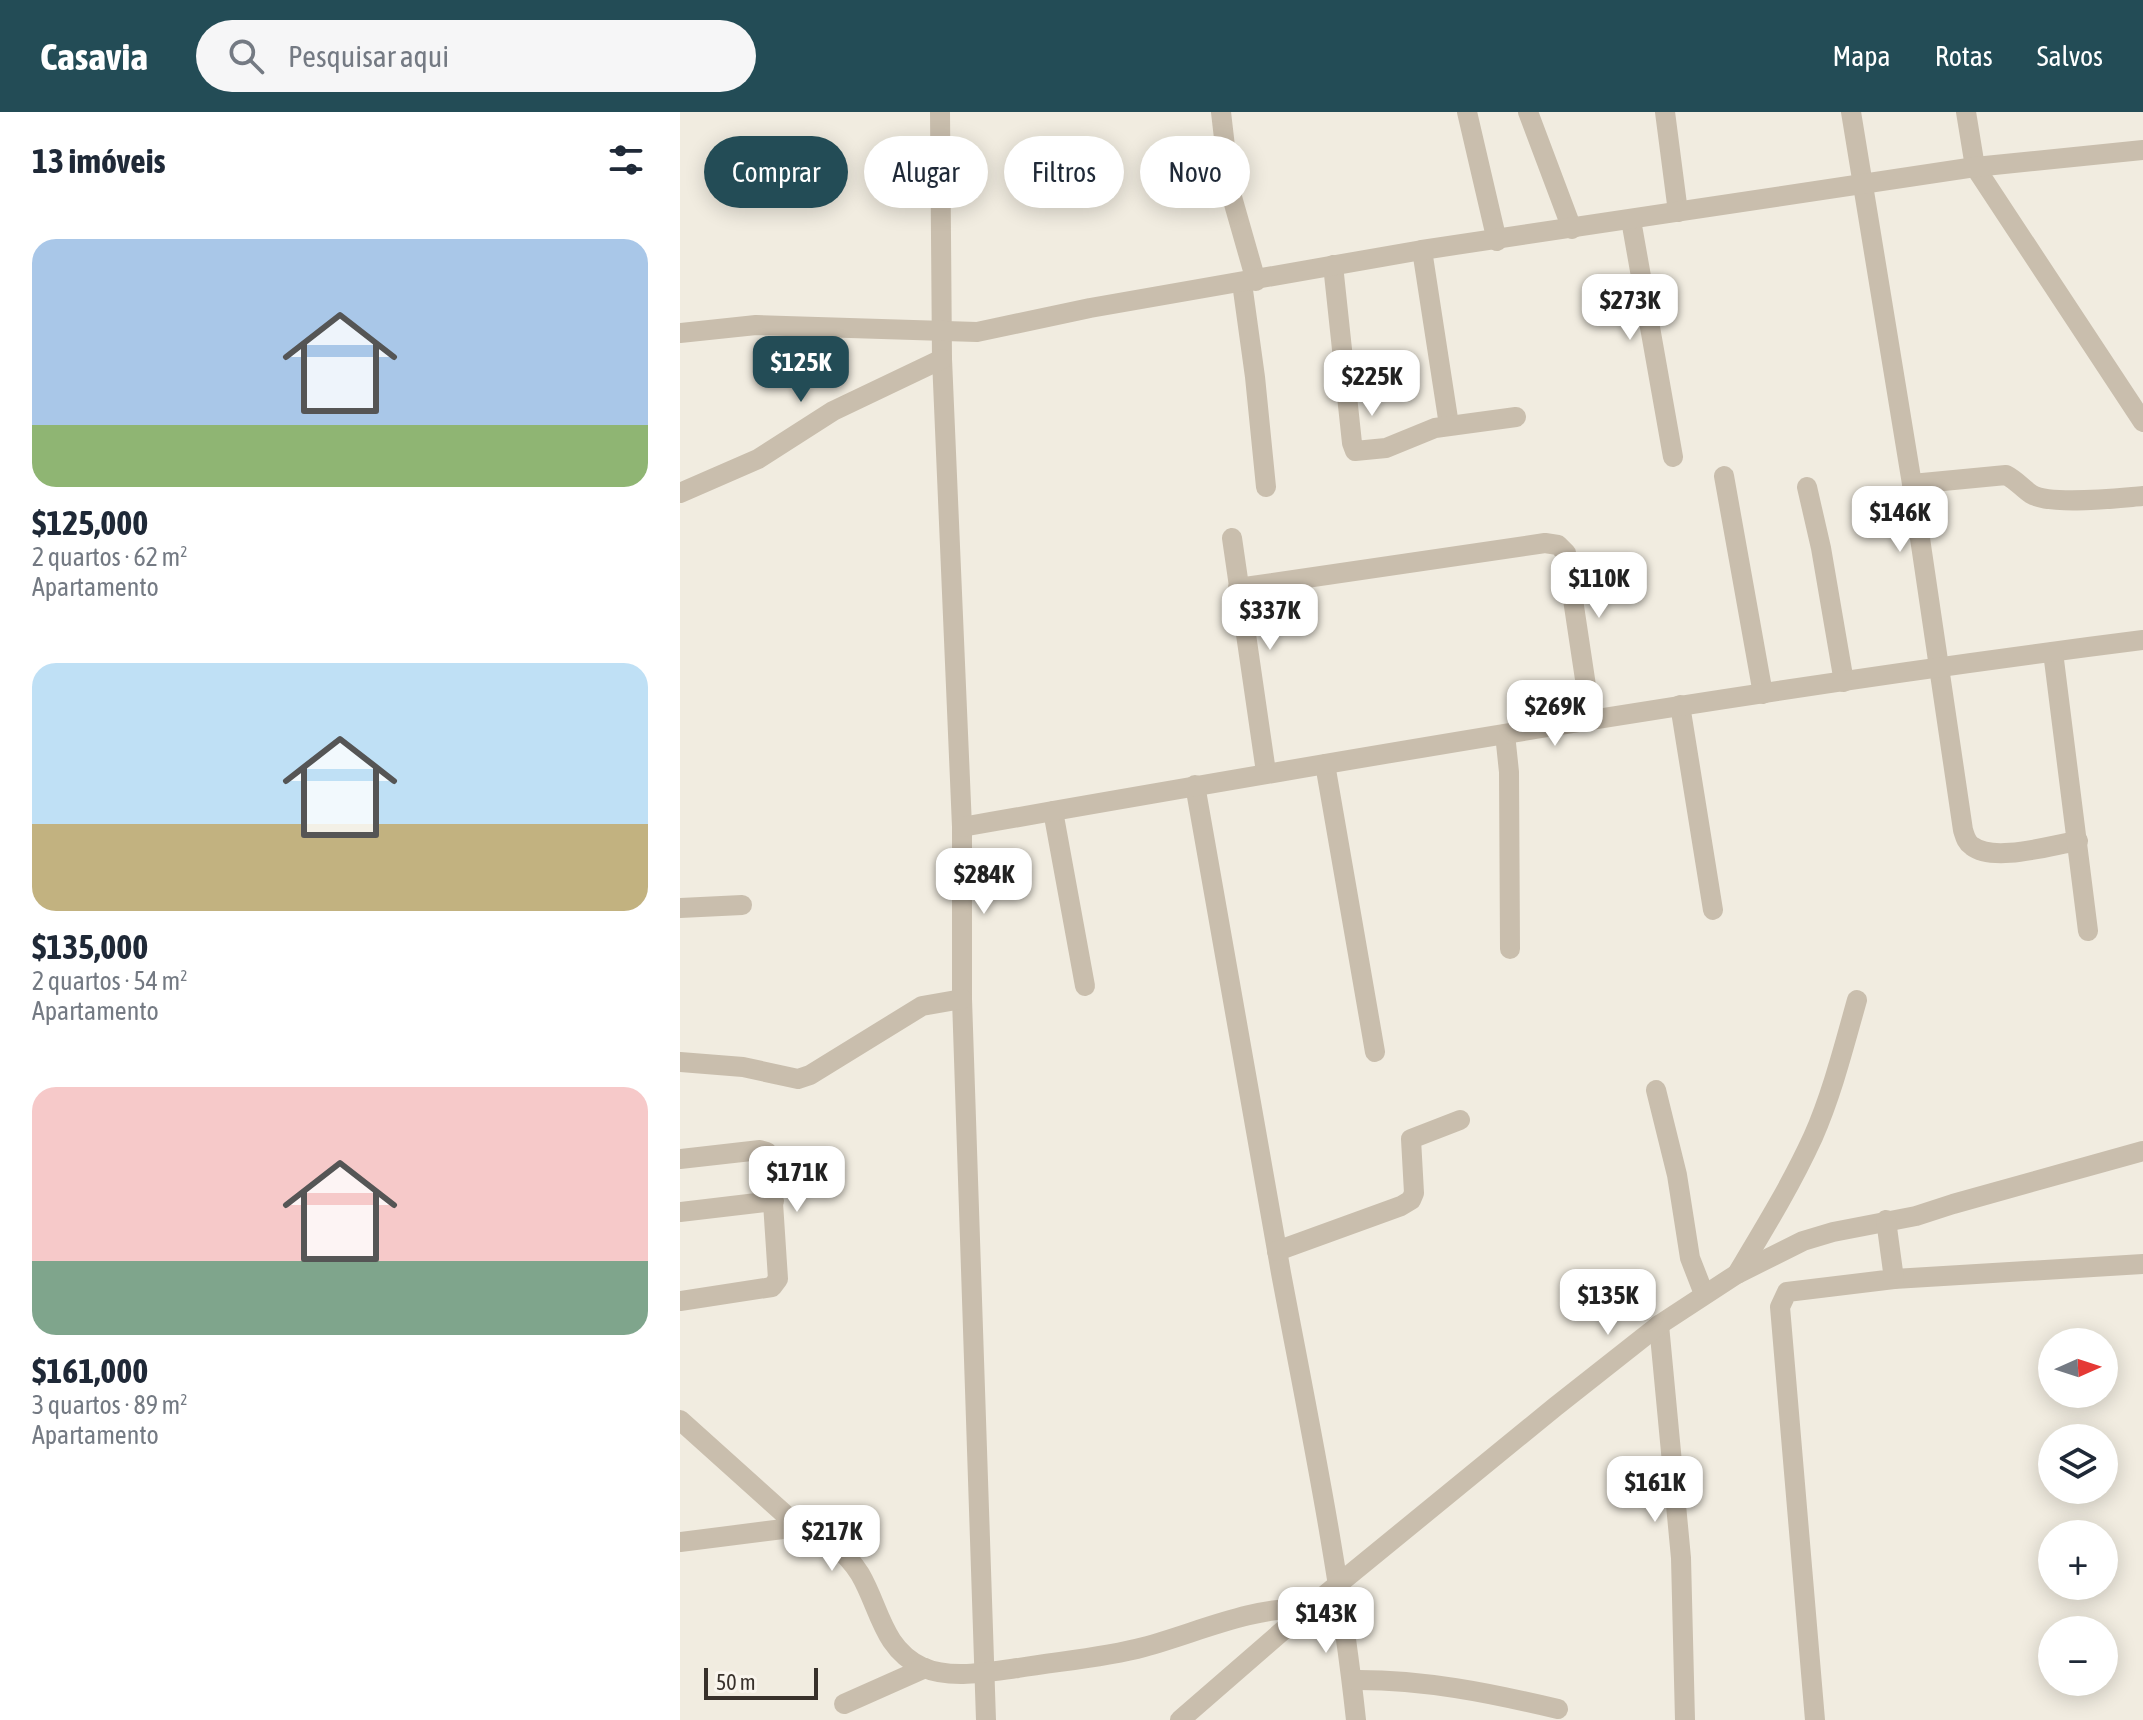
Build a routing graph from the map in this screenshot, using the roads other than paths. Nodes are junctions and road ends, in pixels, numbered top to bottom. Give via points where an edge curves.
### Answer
1 (940, 112) edge
2 (1221, 112) edge
3 (1467, 112) edge
4 (1528, 112) edge
5 (1665, 112) edge
6 (1851, 112) edge
7 (1966, 112) edge
8 (2143, 150) edge
9 (1975, 167) junction
10 (1862, 184) junction
11 (1678, 212) junction
12 (1631, 220) junction
13 (1572, 229) junction
14 (1497, 241) junction
15 (1422, 250) junction
16 (1333, 265) junction
17 (1249, 282) junction
18 (942, 332) junction
19 (680, 333) edge
20 (942, 359) junction
21 (1516, 417) dead end
22 (2143, 422) edge
23 (1449, 425) junction
24 (1673, 457) dead end
25 (1724, 476) dead end
26 (1912, 484) junction
27 (1266, 487) dead end
28 (1807, 487) dead end
29 (680, 493) edge
30 (2143, 496) edge
31 (1232, 538) dead end
32 (1238, 588) junction
33 (2143, 640) edge
34 (2053, 652) junction
35 (1939, 667) junction
36 (1844, 682) junction
37 (1763, 694) junction
38 (1680, 705) junction
39 (1591, 719) junction
40 (1505, 734) junction
41 (1325, 764) junction
42 (1266, 772) junction
43 (1195, 785) junction
44 (1053, 811) junction
45 (962, 827) junction
46 (2078, 841) junction
47 (742, 905) dead end
48 (680, 908) edge
49 (1713, 910) dead end
50 (2088, 931) dead end
51 (1510, 949) dead end
52 (1085, 986) dead end
53 (962, 999) junction
54 (1857, 1000) dead end
55 (1375, 1052) dead end
56 (680, 1062) edge
57 (1656, 1090) dead end
58 (1460, 1120) dead end
59 (2143, 1151) edge
60 (680, 1159) edge
61 (774, 1201) junction
62 (680, 1212) edge
63 (1886, 1220) junction
64 (1277, 1251) junction
65 (2143, 1264) edge
66 (1737, 1274) junction
67 (1894, 1279) junction
68 (1704, 1294) junction
69 (680, 1301) edge
70 (1659, 1325) junction
71 (680, 1420) edge
72 (799, 1527) junction
73 (680, 1542) edge
74 (1338, 1585) junction
75 (1309, 1608) junction
76 (925, 1668) junction
77 (985, 1673) junction
78 (1352, 1680) junction
79 (844, 1704) dead end
80 (1558, 1709) dead end
81 (986, 1720) edge
82 (1180, 1720) edge
83 (1356, 1720) edge
84 (1685, 1720) edge
85 (1815, 1720) edge

1 - 18 street
2 - 17 street
3 - 14 street
4 - 13 street
5 - 11 street
6 - 10 street
7 - 9 street
8 - 9 street
9 - 10 street
9 - 22 street
10 - 11 street
10 - 26 street
11 - 12 street
12 - 13 street
12 - 24 street
13 - 14 street
14 - 15 street
15 - 16 street
15 - 23 street
16 - 17 street
16 - 23 street via 1355,451 1386,448
17 - 18 street via 992,330
17 - 27 street
18 - 19 street via 756,325
18 - 20 street
20 - 29 street via 833,411 758,459
20 - 45 street
21 - 23 street
25 - 37 street
26 - 30 street via 2006,475 2040,498
26 - 35 street
28 - 36 street
31 - 32 street
32 - 39 street via 1558,545 1566,553
32 - 42 street
33 - 34 street
34 - 35 street
34 - 46 street
35 - 36 street
35 - 46 street via 1968,844 1997,854
36 - 37 street
37 - 38 street
38 - 39 street
38 - 49 street
39 - 40 street
40 - 41 street
40 - 51 street
41 - 42 street
41 - 55 street
42 - 43 street
43 - 44 street
43 - 64 street
44 - 45 street
44 - 52 street
45 - 53 street
46 - 50 street
47 - 48 street
53 - 56 street via 922,1006 798,1079 743,1067
53 - 77 street
54 - 66 street via 1814,1135
57 - 68 street via 1690,1258
58 - 64 street via 1411,1139 1411,1200
59 - 63 street
60 - 61 street via 767,1152
61 - 62 street
61 - 69 street via 777,1284
63 - 66 street via 1803,1241
63 - 67 street
64 - 74 street
65 - 67 street
66 - 68 street
67 - 85 street via 1787,1292 1780,1307
68 - 70 street
70 - 74 street
70 - 84 street via 1681,1558
71 - 72 street
72 - 73 street
72 - 76 street via 821,1535 850,1560 895,1648
74 - 75 street
74 - 78 street
75 - 77 street via 1252,1614 1116,1653
75 - 82 street
76 - 77 street via 947,1674
76 - 79 street
77 - 81 street
78 - 80 street via 1401,1679
78 - 83 street

